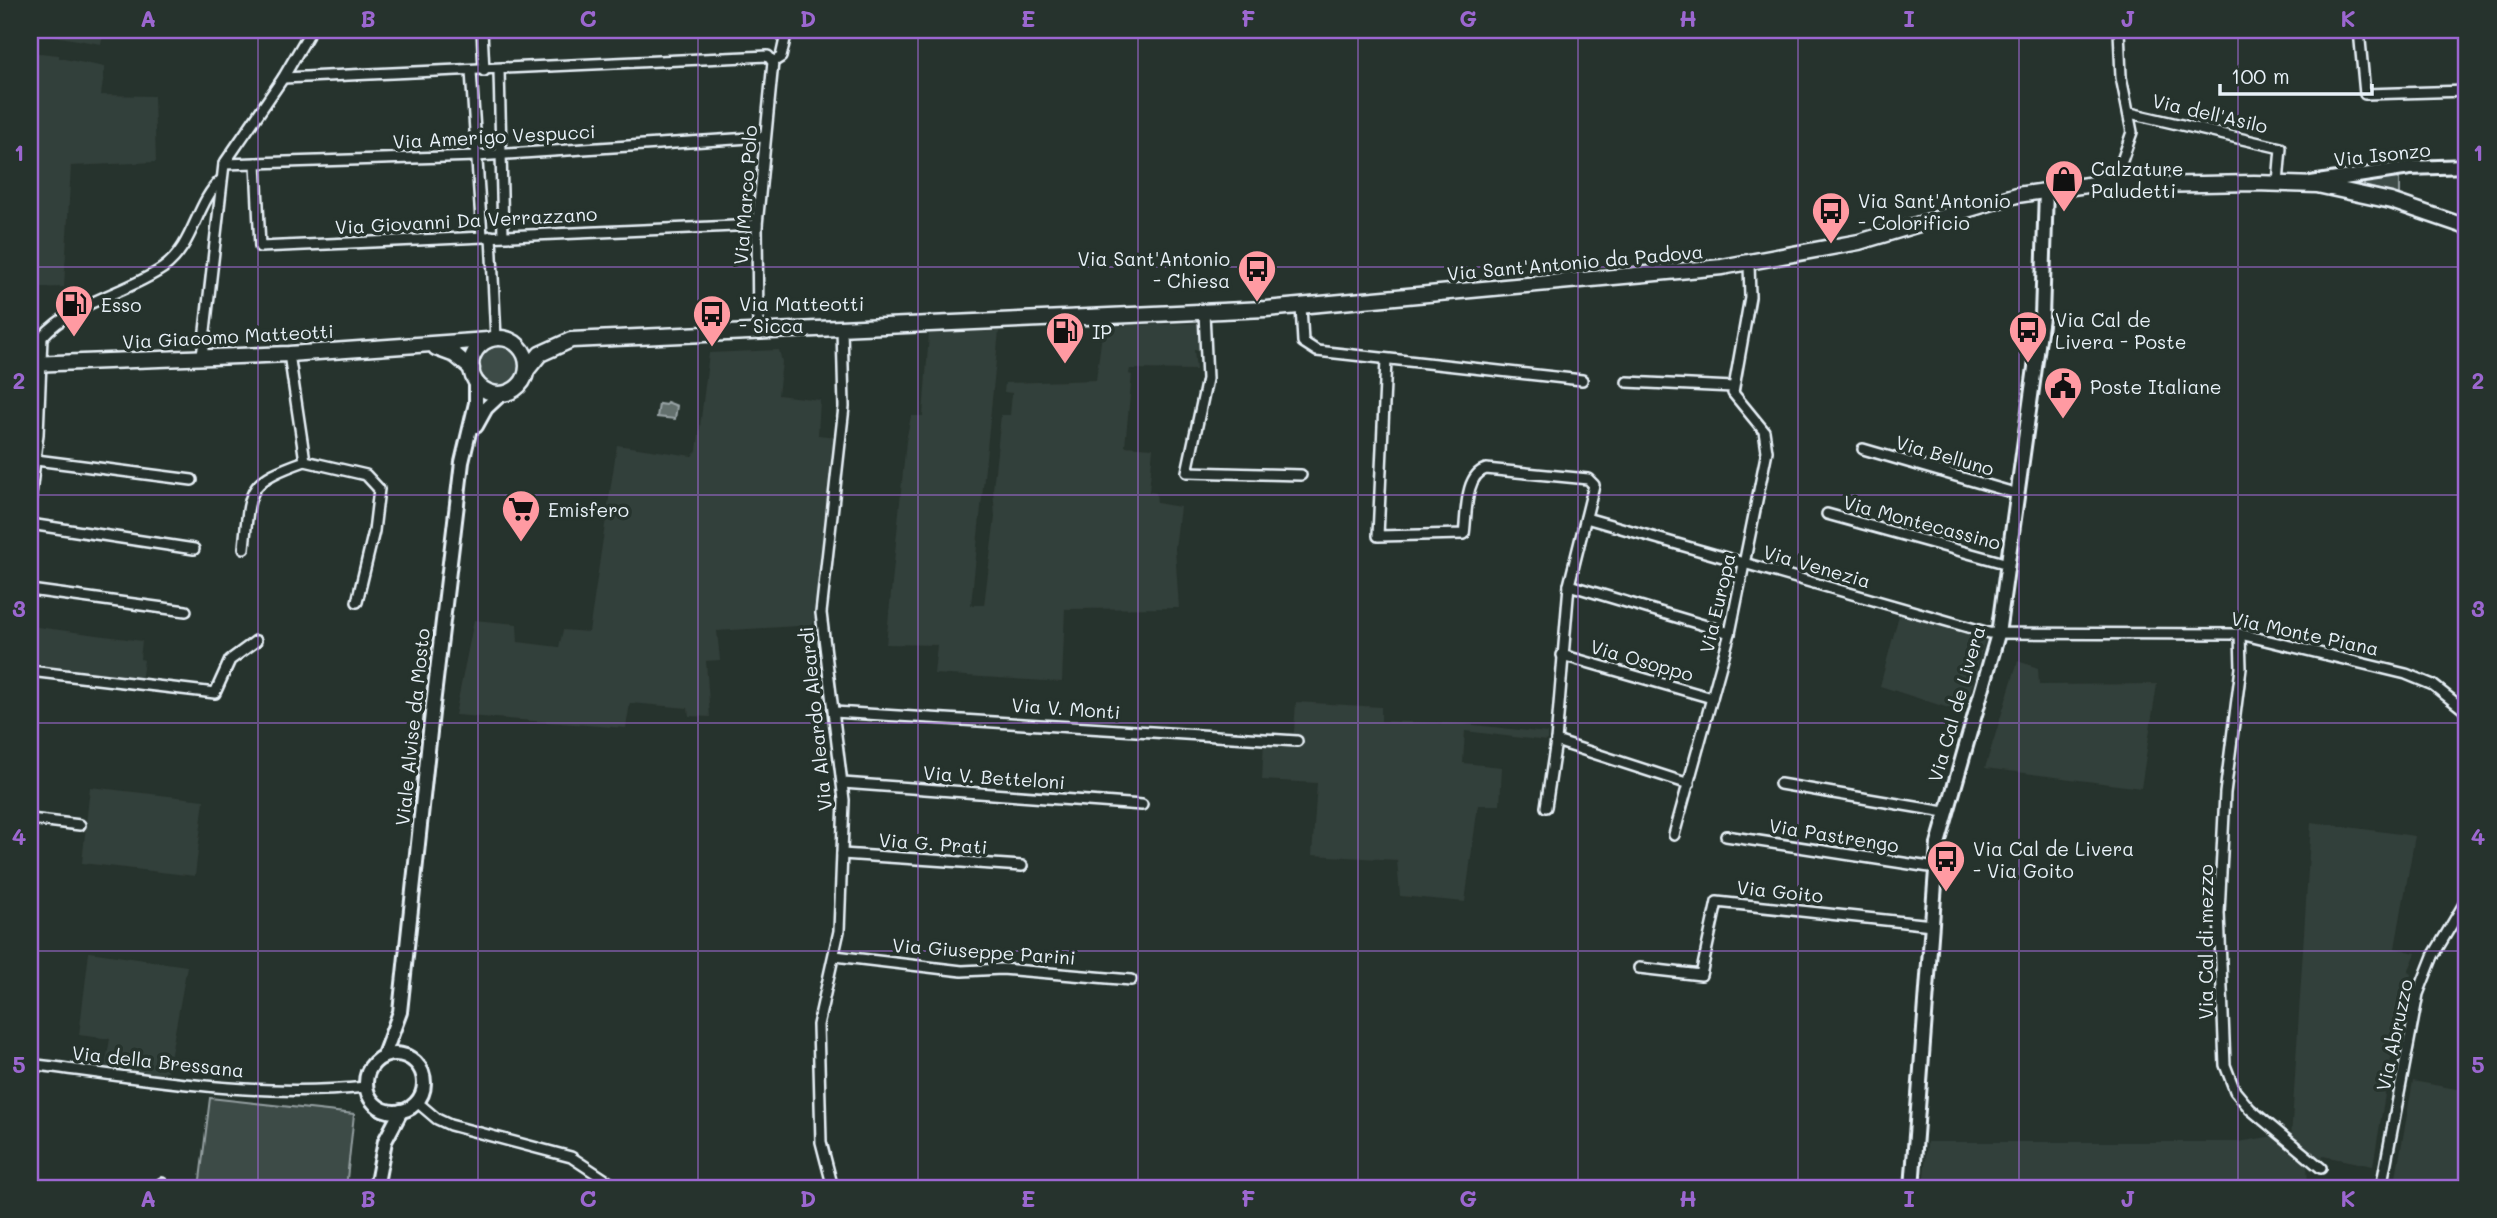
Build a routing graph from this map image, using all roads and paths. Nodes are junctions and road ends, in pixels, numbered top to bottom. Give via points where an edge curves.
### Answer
1 (311, 30) edge
2 (482, 30) edge
3 (787, 30) edge
4 (2119, 30) edge
5 (2359, 30) edge
6 (770, 59) junction
7 (499, 69) junction
8 (471, 71) junction
9 (484, 71) junction
10 (283, 78) junction
11 (2467, 91) edge
12 (2130, 113) junction
13 (765, 137) junction
14 (501, 155) junction
15 (477, 156) junction
16 (256, 163) junction
17 (224, 164) junction
18 (2467, 166) edge
19 (222, 179) junction
20 (2115, 181) junction
21 (2278, 183) junction
22 (2302, 184) junction
23 (2046, 190) junction
24 (757, 225) junction
25 (2467, 227) edge
26 (503, 235) junction
27 (486, 236) junction
28 (1749, 264) junction
29 (1301, 306) junction
30 (1204, 312) junction
31 (842, 328) junction
32 (758, 331) junction
33 (492, 339) junction
34 (567, 341) junction
35 (515, 342) junction
36 (428, 346) junction
37 (289, 354) junction
38 (202, 357) junction
39 (1386, 360) junction
40 (35, 364) edge
41 (527, 370) junction
42 (474, 375) junction
43 (1582, 380) dead end
44 (1628, 382) dead end
45 (1733, 387) junction
46 (501, 394) junction
47 (467, 446) junction
48 (1863, 449) dead end
49 (36, 460) junction
50 (306, 461) junction
51 (1301, 475) dead end
52 (192, 480) dead end
53 (2018, 494) junction
54 (30, 503) edge
55 (1827, 514) dead end
56 (1586, 518) junction
57 (30, 524) edge
58 (244, 548) dead end
59 (194, 549) dead end
60 (1745, 564) junction
61 (2008, 564) junction
62 (1569, 585) junction
63 (30, 590) edge
64 (357, 602) dead end
65 (187, 611) dead end
66 (1730, 633) junction
67 (1998, 634) junction
68 (2240, 634) junction
69 (256, 641) dead end
70 (1562, 655) junction
71 (30, 671) edge
72 (1712, 698) junction
73 (834, 712) junction
74 (2467, 712) edge
75 (1297, 741) dead end
76 (1556, 741) junction
77 (843, 783) junction
78 (1689, 784) junction
79 (1780, 784) dead end
80 (1142, 805) dead end
81 (1546, 807) dead end
82 (1945, 812) junction
83 (30, 819) edge
84 (80, 825) dead end
85 (1674, 835) dead end
86 (1726, 836) dead end
87 (842, 854) junction
88 (1022, 866) dead end
89 (1936, 868) junction
90 (2467, 900) edge
91 (2464, 914) edge
92 (1932, 925) junction
93 (835, 956) junction
94 (1639, 968) dead end
95 (1130, 980) dead end
96 (400, 1012) junction
97 (384, 1055) junction
98 (409, 1057) junction
99 (30, 1064) edge
100 (366, 1087) junction
101 (417, 1102) junction
102 (380, 1108) junction
103 (401, 1111) junction
104 (385, 1141) junction
105 (2321, 1168) dead end
106 (376, 1188) edge
107 (618, 1188) edge
108 (833, 1188) edge
109 (1912, 1188) edge
110 (2383, 1188) edge

1 - 10 street
2 - 9 street
3 - 6 street, Via Marco Polo via 781,57
4 - 12 street via 2121,77
5 - 11 street via 2365,94
6 - 7 street
6 - 13 street, Via Marco Polo
7 - 9 street
7 - 14 street
8 - 9 street
8 - 10 street
8 - 15 street
10 - 17 street
12 - 20 street via 2132,135
12 - 21 street, Via dell'Asilo via 2281,148
13 - 14 street, Via Amerigo Vespucci
13 - 24 street, Via Marco Polo
14 - 15 street, Via Amerigo Vespucci
14 - 26 street
15 - 16 street, Via Amerigo Vespucci
15 - 27 street
16 - 17 street, Via Amerigo Vespucci
16 - 27 street, Via Giovanni Da Verrazzano via 260,247
17 - 19 street
18 - 22 main road, Via Isonzo
19 - 38 street
19 - 40 street via 208,191 193,233 164,267 56,323 42,337
20 - 21 main road, Via Sant'Antonio da Padova via 2149,185
20 - 23 main road, Via Sant'Antonio da Padova
21 - 22 main road, Via Sant'Antonio da Padova
22 - 25 main road, Via Sant'Antonio da Padova via 2378,198
23 - 28 main road, Via Sant'Antonio da Padova via 1992,201 1870,240
23 - 53 main road, Via Cal de Livera via 2042,317
24 - 26 street, Via Giovanni Da Verrazzano
24 - 32 street, Via Marco Polo
26 - 27 street, Via Giovanni Da Verrazzano
27 - 33 street
28 - 29 main road, Via Sant'Antonio da Padova
28 - 45 street via 1750,297
29 - 30 main road, Via Sant'Antonio da Padova
29 - 39 street via 1303,338 1312,349
30 - 31 main road, Via Sant'Antonio da Padova
30 - 51 street via 1207,379 1187,472
31 - 32 main road, Via Sant'Antonio da Padova
31 - 73 street, Via Aleardo Aleardi via 844,407 821,605
32 - 34 main road, Via Sant'Antonio da Padova
33 - 35 main road
33 - 36 main road, Via Giacomo Matteotti
33 - 42 main road via 475,352
34 - 35 main road
34 - 41 main road via 540,354
35 - 41 main road via 526,356
36 - 37 main road, Via Giacomo Matteotti
36 - 42 main road, Via Giacomo Matteotti via 455,355
37 - 38 main road, Via Giacomo Matteotti
37 - 50 street
38 - 40 main road, Via Giacomo Matteotti
39 - 43 street
39 - 56 street via 1378,536 1464,534 1472,480 1486,469 1588,479 1594,492
40 - 49 street
41 - 46 main road via 516,388
42 - 46 main road via 487,391
42 - 47 main road, Viale Alvise da Mosto via 476,403
44 - 45 street
45 - 60 street, Via Europa via 1735,398 1764,430 1768,443
46 - 47 main road, Viale Alvise da Mosto via 486,408
47 - 96 main road, Viale Alvise da Mosto
48 - 53 street, Via Belluno
49 - 52 street
49 - 54 street
50 - 58 street via 270,474 254,489 248,500
50 - 64 street via 366,475 379,489
53 - 61 main road, Via Cal de Livera
55 - 61 street, Via Montecassino
56 - 60 street, Via Venezia
56 - 62 street
57 - 59 street
60 - 66 street, Via Europa
60 - 67 street, Via Venezia
61 - 67 main road, Via Cal de Livera
62 - 66 street
62 - 70 street
63 - 65 street
66 - 72 street, Via Europa
67 - 68 street, Via Monte Piana
67 - 82 main road, Via Cal de Livera
68 - 74 street, Via Monte Piana via 2406,674 2433,685
68 - 105 street, Via Cal di mezzo via 2241,668 2225,793 2218,913 2225,1065 2235,1091 2249,1109
69 - 71 street via 230,660 215,693
70 - 72 street, Via Osoppo
70 - 76 street
72 - 78 street, Via Europa
73 - 75 street, Via V. Monti
73 - 77 street, Via Aleardo Aleardi
76 - 78 street
76 - 81 street
77 - 80 street, Via V. Betteloni
77 - 87 street, Via Aleardo Aleardi
78 - 85 street, Via Europa
79 - 82 street
82 - 89 main road, Via Cal de Livera
83 - 84 street
86 - 89 street, Via Pastrengo
87 - 88 street, Via G. Prati
87 - 93 street, Via Aleardo Aleardi
89 - 92 main road, Via Cal de Livera
90 - 91 street, Via Abruzzo
91 - 110 street, Via Abruzzo via 2433,956 2418,994
92 - 94 street, Via Goito via 1717,902 1701,975
92 - 109 main road, Via Cal de Livera
93 - 95 street, Via Giuseppe Parini via 962,971 1002,969
93 - 108 street, Via Aleardo Aleardi via 817,1034 821,1142
96 - 97 main road, Viale Alvise da Mosto
96 - 98 main road, Viale Alvise da Mosto
97 - 98 main road
97 - 100 main road via 369,1068
98 - 101 main road via 423,1075
99 - 100 street, Via della Bressana via 198,1087 312,1091
100 - 102 main road
101 - 103 main road
101 - 107 street via 450,1125 571,1157
102 - 103 main road
102 - 104 main road
103 - 104 main road
104 - 106 main road

